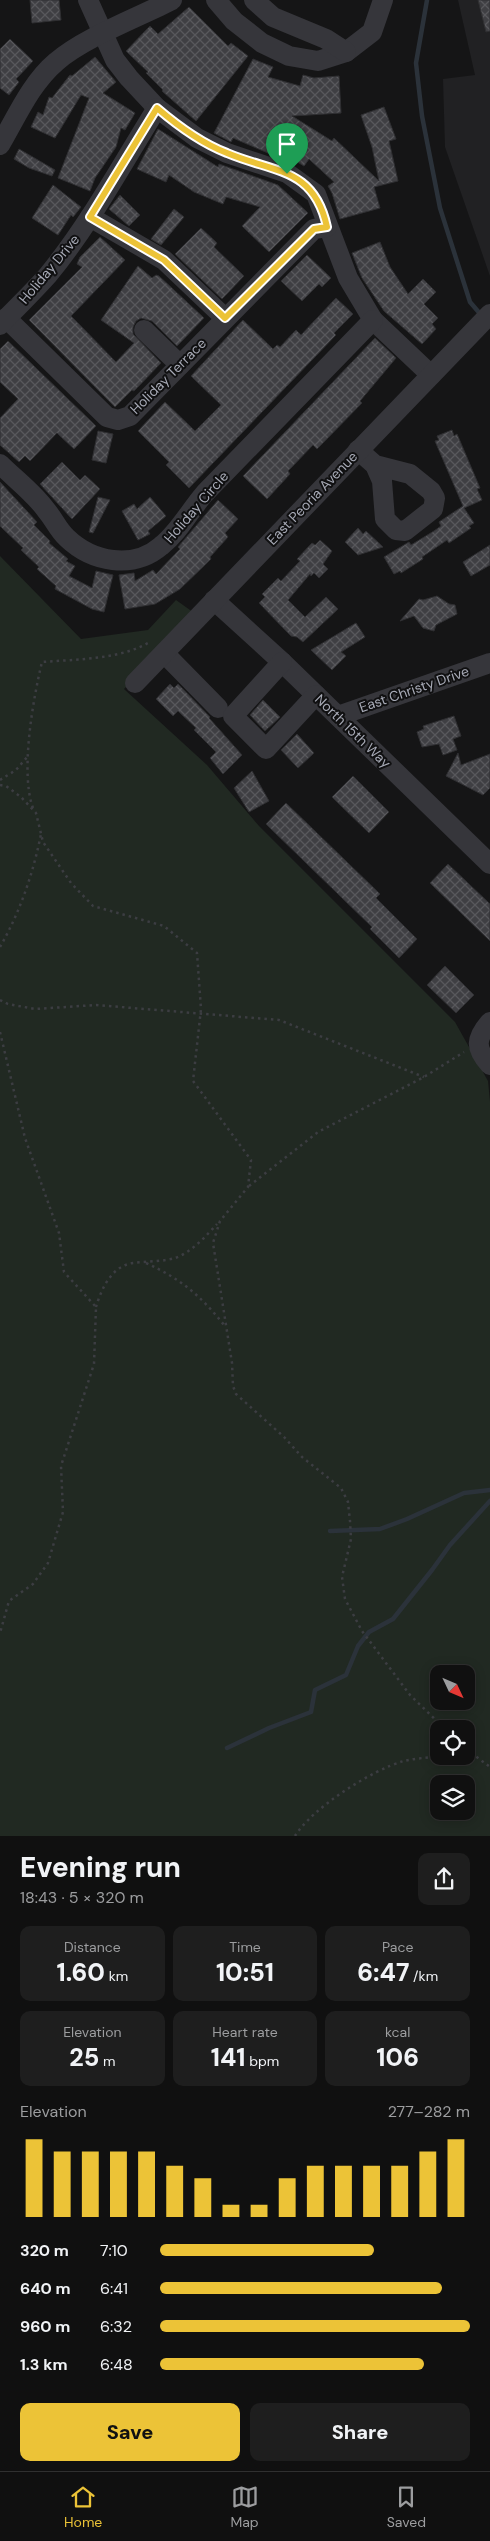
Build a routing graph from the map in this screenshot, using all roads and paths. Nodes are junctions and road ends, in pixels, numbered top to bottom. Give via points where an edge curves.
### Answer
1 (88, 0) edge
2 (172, 0) edge
3 (216, 0) edge
4 (254, 0) edge
5 (384, 0) edge
6 (102, 35) junction
7 (346, 52) junction
8 (157, 108) junction
9 (0, 145) edge
10 (90, 217) junction
11 (327, 227) junction
12 (490, 314) edge
13 (225, 318) junction
14 (373, 320) junction
15 (3, 321) edge
16 (144, 330) dead end
17 (180, 365) junction
18 (431, 375) junction
19 (358, 450) junction
20 (0, 464) edge
21 (375, 465) dead end
22 (214, 600) junction
23 (159, 647) junction
24 (282, 662) junction
25 (490, 663) edge
26 (135, 683) dead end
27 (316, 695) junction
28 (218, 708) dead end
29 (338, 716) junction
30 (29, 755) junction
31 (0, 780) edge
32 (0, 785) edge
33 (33, 810) junction
34 (41, 833) junction
35 (490, 864) edge
36 (0, 947) edge
37 (0, 1000) edge
38 (200, 1013) junction
39 (490, 1022) edge
40 (0, 1032) edge
41 (478, 1042) junction
42 (490, 1065) edge
43 (424, 1078) junction
44 (248, 1187) junction
45 (220, 1221) junction
46 (144, 1262) junction
47 (96, 1307) junction
48 (225, 1326) junction
49 (0, 1633) edge
50 (436, 1720) edge
51 (475, 1755) edge
52 (430, 1757) edge
53 (490, 1767) edge
54 (295, 1836) edge

1 - 6 street
2 - 6 street
3 - 7 street via 258,41 290,56 318,61
4 - 7 street via 273,17 326,39
5 - 7 street via 372,32
6 - 8 street via 128,78
6 - 9 street via 56,62 38,82
8 - 10 street, Holiday Drive
8 - 11 street via 197,138 305,184 316,194
10 - 13 street via 164,260
10 - 15 street, Holiday Drive via 48,275
11 - 13 street, Holiday Terrace via 314,229
11 - 14 street via 348,278
12 - 18 street, East Peoria Avenue
13 - 17 street, Holiday Terrace
14 - 18 street
14 - 20 street, Holiday Circle via 205,493 174,534 160,548 144,556 112,561 80,550
15 - 17 street, Holiday Terrace via 107,417 118,420 130,416
16 - 17 street
18 - 19 street, East Peoria Avenue
19 - 21 street
19 - 22 street, East Peoria Avenue
22 - 23 street, East Peoria Avenue via 198,621
22 - 24 street, North 15th Way
23 - 26 street, East Peoria Avenue
23 - 28 street
23 - 30 path via 107,657 42,662
24 - 27 street, North 15th Way
24 - 27 street via 233,716 266,749
25 - 29 street, East Christy Drive
27 - 29 street, North 15th Way
29 - 35 street, North 15th Way
30 - 31 path via 16,770
30 - 33 path via 28,778
32 - 33 path via 21,797
33 - 34 path
34 - 36 path via 35,864 12,928
34 - 38 path via 43,842 71,883 93,906 164,926 197,953
37 - 38 path via 35,1010 96,1005
38 - 43 path via 279,1020
38 - 44 path via 193,1080 251,1160
39 - 41 street via 481,1032
40 - 47 path via 25,1138 59,1233 64,1272
41 - 42 street via 480,1054
41 - 43 path
43 - 44 path via 318,1132
44 - 45 path
45 - 46 path via 201,1241 176,1258
45 - 48 path via 215,1231 213,1251
46 - 47 path via 131,1263 112,1275 102,1286
46 - 48 path via 172,1275 198,1295
47 - 49 path via 94,1364 61,1466 63,1512 48,1563 33,1584 9,1601
48 - 50 path via 236,1394 345,1494 351,1539 342,1587 352,1614 410,1695
51 - 53 path
52 - 54 path via 403,1761 373,1774 302,1823

